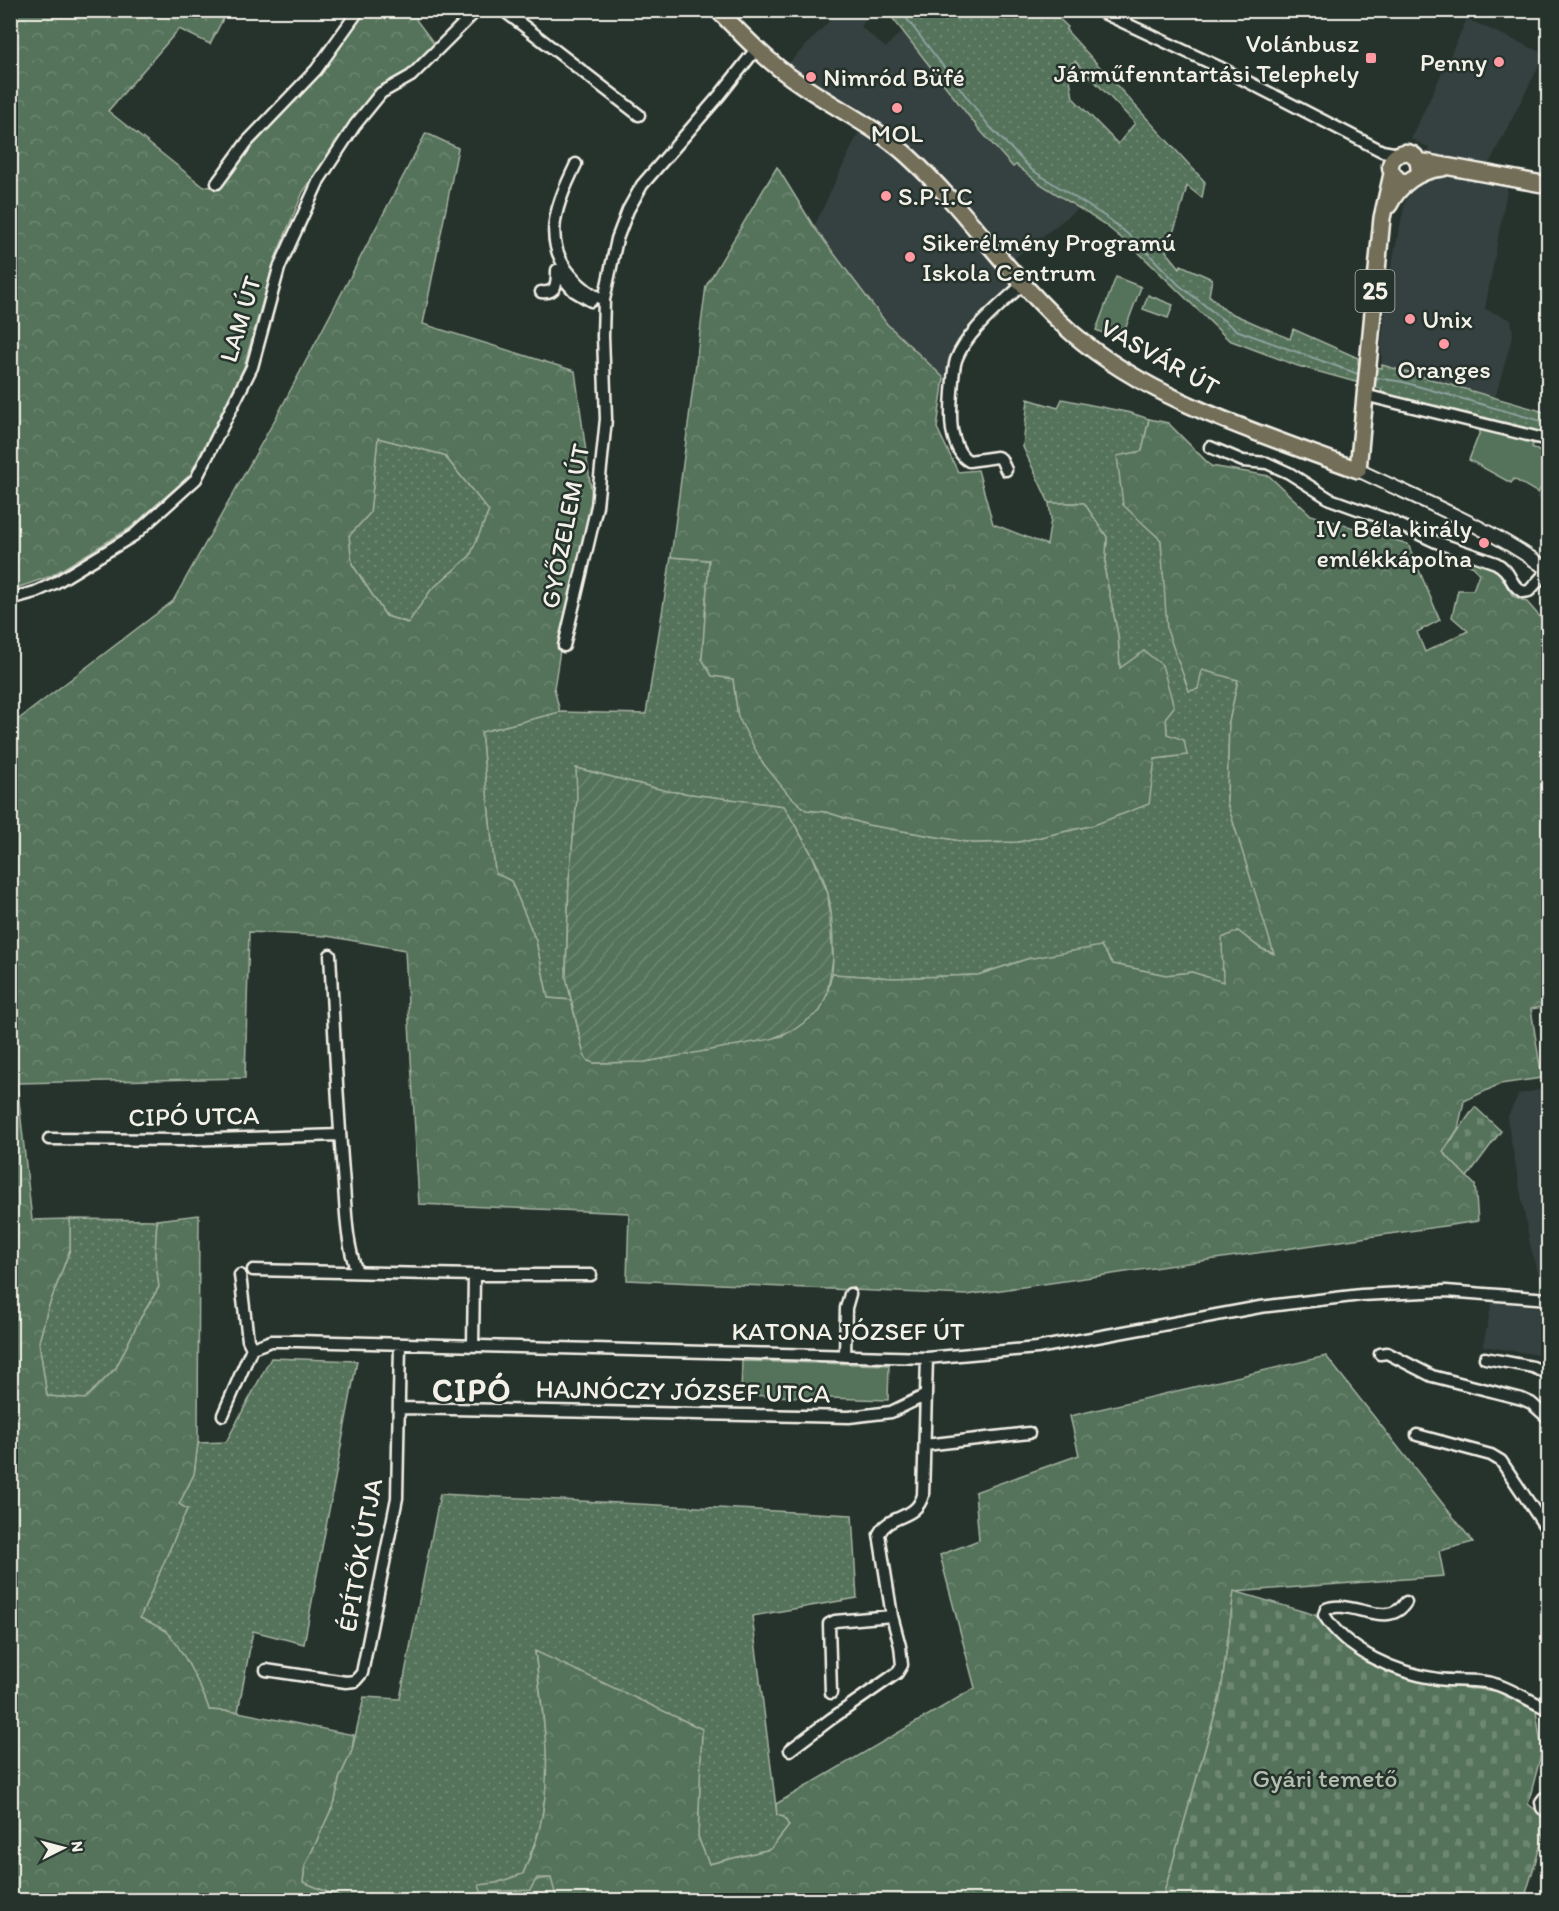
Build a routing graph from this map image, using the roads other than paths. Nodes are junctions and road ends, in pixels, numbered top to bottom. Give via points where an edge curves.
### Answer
1 (359, 10) edge
2 (477, 10) edge
3 (503, 10) edge
4 (718, 10) edge
5 (1097, 10) edge
6 (757, 48) junction
7 (639, 115) dead end
8 (1368, 142) junction
9 (1399, 153) junction
10 (1418, 161) junction
11 (576, 164) dead end
12 (1454, 167) junction
13 (1391, 172) junction
14 (1412, 179) junction
15 (217, 183) dead end
16 (1548, 184) edge
17 (1382, 218) junction
18 (552, 259) dead end
19 (557, 272) junction
20 (1024, 283) junction
21 (542, 292) dead end
22 (604, 303) junction
23 (1365, 391) junction
24 (1548, 440) edge
25 (1360, 442) junction
26 (1210, 447) dead end
27 (1325, 457) junction
28 (1006, 470) dead end
29 (1358, 470) junction
30 (1548, 570) edge
31 (10, 599) edge
32 (564, 646) dead end
33 (330, 955) dead end
34 (340, 1135) junction
35 (49, 1139) dead end
36 (254, 1270) dead end
37 (357, 1272) junction
38 (240, 1275) dead end
39 (474, 1275) junction
40 (591, 1275) dead end
41 (850, 1294) dead end
42 (1548, 1299) edge
43 (400, 1345) junction
44 (473, 1346) junction
45 (252, 1348) junction
46 (1380, 1354) dead end
47 (845, 1356) junction
48 (927, 1358) junction
49 (1485, 1358) dead end
50 (1548, 1374) edge
51 (926, 1395) junction
52 (399, 1408) junction
53 (224, 1415) dead end
54 (1548, 1418) edge
55 (1029, 1432) dead end
56 (1417, 1435) dead end
57 (925, 1444) junction
58 (1548, 1531) edge
59 (1406, 1602) dead end
60 (892, 1616) junction
61 (266, 1670) dead end
62 (831, 1693) dead end
63 (1548, 1709) edge
64 (790, 1750) dead end
65 (1548, 1797) edge
66 (1548, 1814) edge

1 - 15 street via 316,70 247,142
2 - 31 street, LAM ÚT via 411,76 381,93 319,180 279,268 252,367 196,479 134,535 55,583
3 - 7 street
4 - 6 main road, VASVÁR ÚT
5 - 8 street
6 - 20 main road, VASVÁR ÚT via 798,83 873,129 908,156
6 - 22 street, GYŐZELEM ÚT via 637,194 617,239
8 - 9 street via 1382,151
8 - 13 street
9 - 10 main road via 1410,154
9 - 13 main road, 25 via 1392,160
10 - 12 main road
10 - 14 main road, 25 via 1419,170
11 - 22 street via 554,225 556,253 573,278
12 - 14 main road via 1433,169
12 - 16 main road
13 - 14 main road via 1399,180
13 - 17 main road, 25
14 - 17 main road, 25 via 1397,191
17 - 23 main road, 25
18 - 19 street
19 - 21 street via 554,290
19 - 22 street via 574,291
20 - 27 main road, VASVÁR ÚT via 1072,333 1125,371 1219,417
20 - 28 street via 988,315 959,353 955,366 951,426 962,457 969,461 997,457
22 - 32 street, GYŐZELEM ÚT via 605,445 597,506
23 - 24 street
23 - 25 main road, 25
25 - 27 main road via 1346,458
25 - 29 main road, 25
26 - 30 street via 1244,461 1267,463 1330,499 1496,563 1505,568 1513,584 1523,592 1529,591
27 - 29 main road, VASVÁR ÚT
29 - 30 street, VASVÁR ÚT via 1494,536
33 - 34 street
34 - 35 street, CIPÓ UTCA
34 - 37 street via 348,1238
36 - 37 street
37 - 39 street
38 - 45 street
39 - 40 street
39 - 44 street
41 - 47 street
42 - 48 street, KATONA JÓZSEF ÚT via 1446,1291 1361,1295 1260,1307 1037,1348
43 - 44 street, KATONA JÓZSEF ÚT
43 - 45 street, KATONA JÓZSEF ÚT via 271,1341
43 - 52 street, ÉPÍTŐK ÚTJA
44 - 47 street, KATONA JÓZSEF ÚT
45 - 53 street
46 - 54 street via 1387,1353 1432,1376 1522,1399
47 - 48 street, KATONA JÓZSEF ÚT
48 - 51 street
49 - 50 street via 1533,1367
51 - 52 street, HAJNÓCZY JÓZSEF UTCA via 891,1412 849,1417
51 - 57 street
52 - 61 street, ÉPÍTŐK ÚTJA via 397,1498 360,1678 346,1682
55 - 57 street
56 - 58 street via 1501,1461
57 - 60 street via 921,1502 913,1511 887,1523 879,1534
59 - 63 street via 1392,1613 1334,1606 1326,1609 1324,1615 1337,1632 1367,1655 1438,1679 1497,1685
60 - 62 street via 829,1624
60 - 64 street via 900,1646 899,1671
65 - 66 street via 1541,1802

